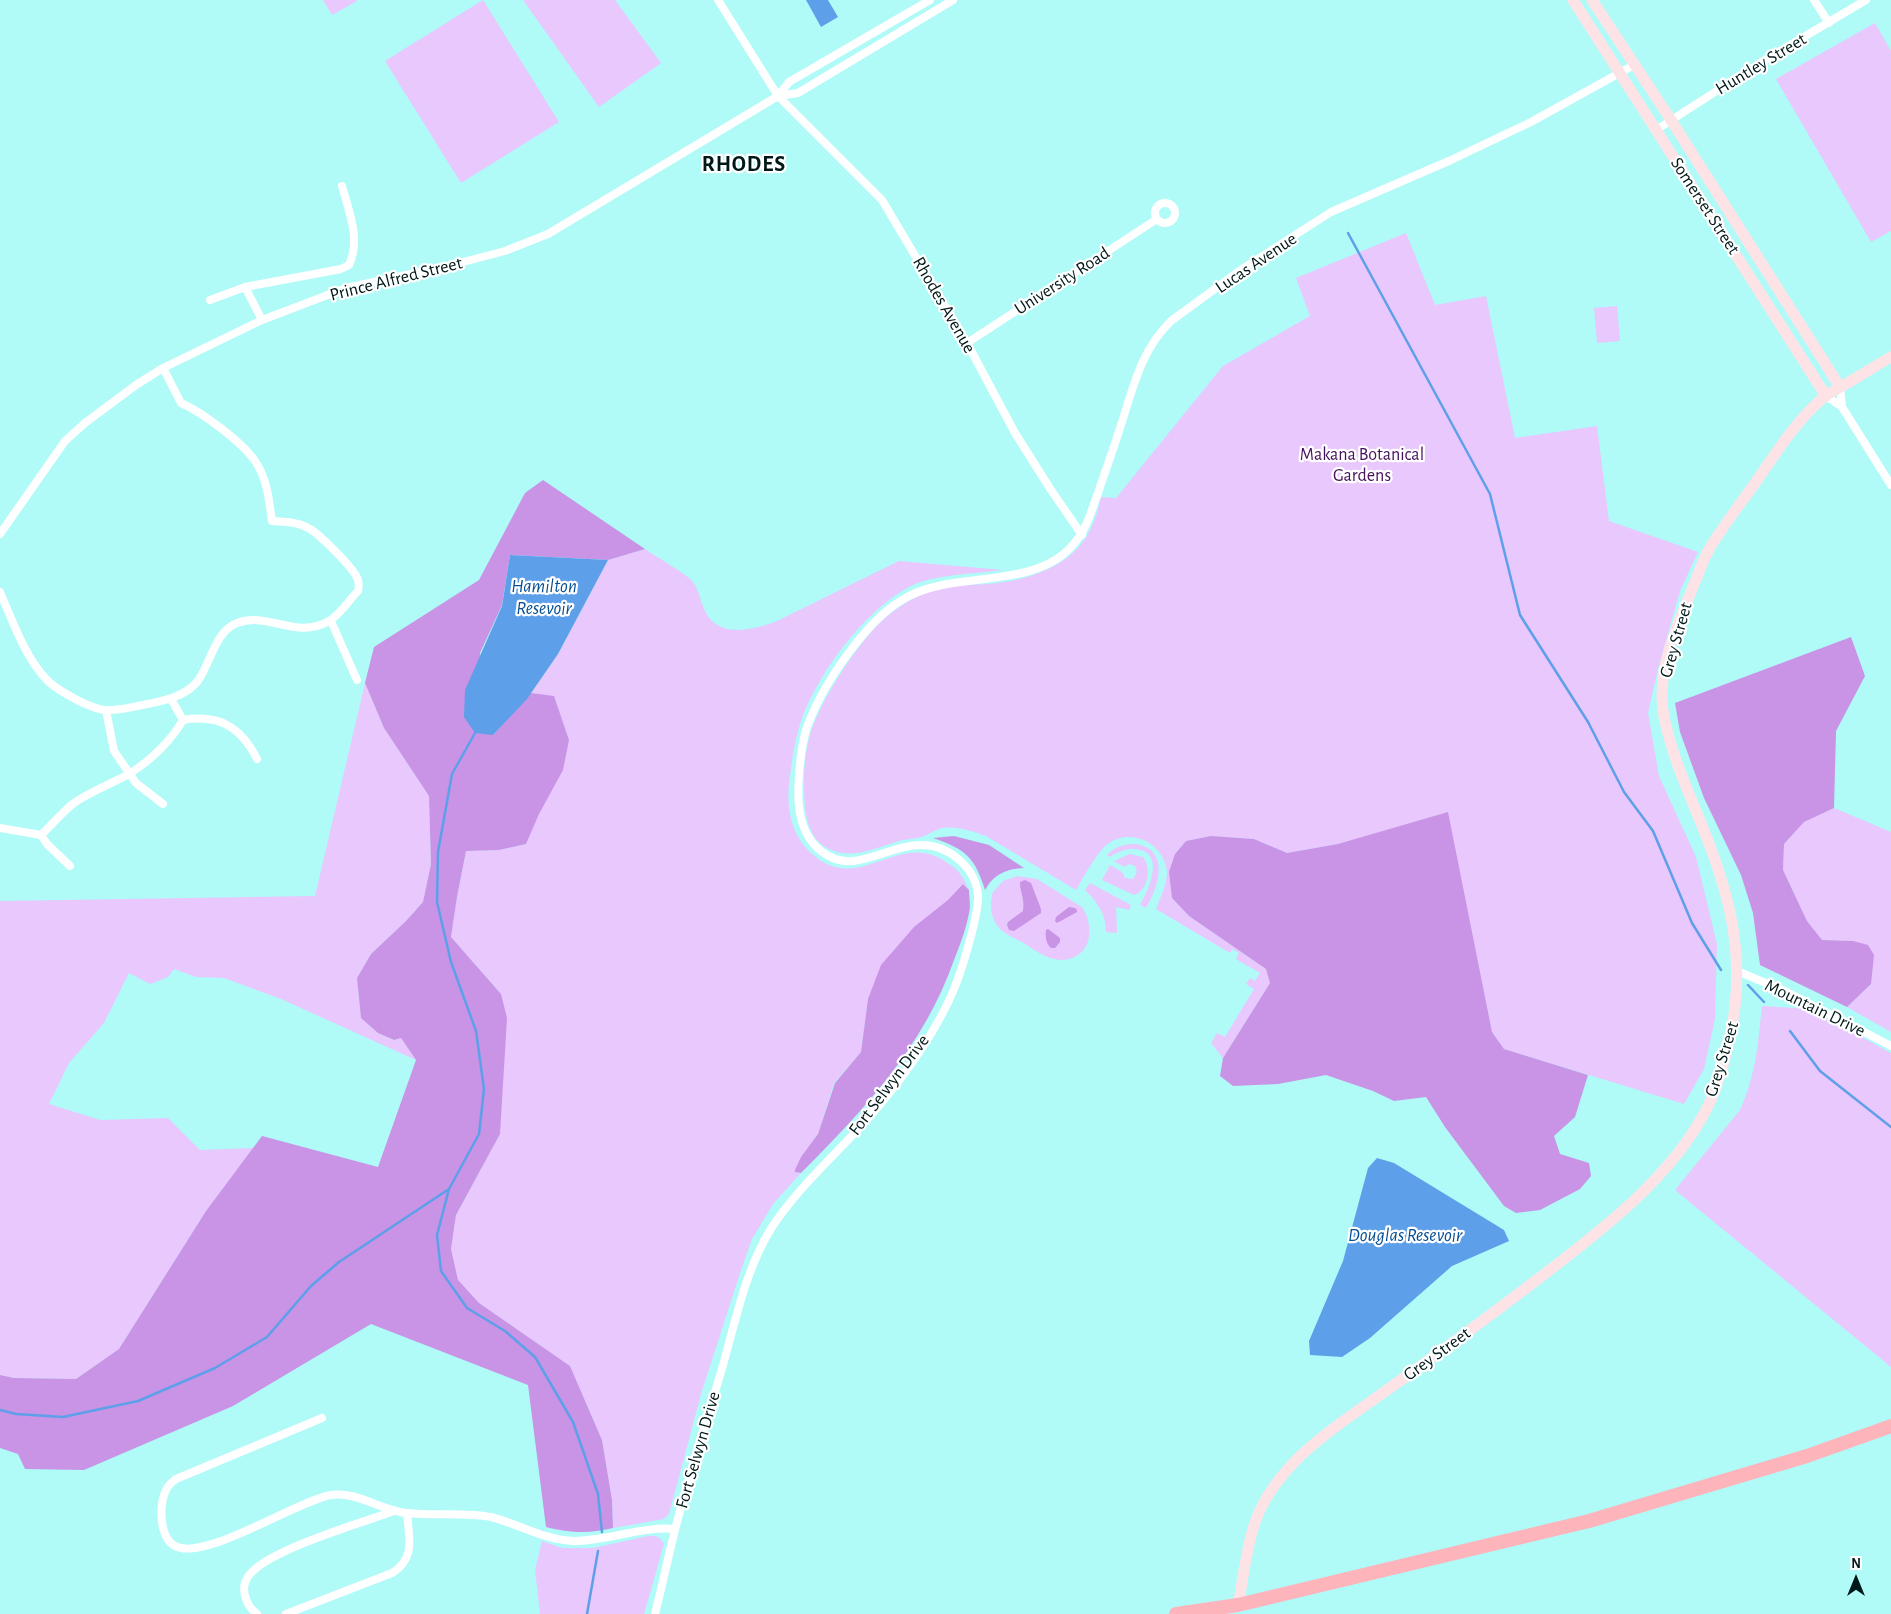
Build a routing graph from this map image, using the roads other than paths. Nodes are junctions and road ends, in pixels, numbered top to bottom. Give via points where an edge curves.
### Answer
1 (718, 0) edge
2 (930, 0) edge
3 (953, 0) edge
4 (1573, 0) edge
5 (1592, 0) edge
6 (1814, 0) edge
7 (1866, 0) edge
8 (1829, 23) junction
9 (1634, 65) junction
10 (1619, 72) junction
11 (778, 96) junction
12 (1671, 120) junction
13 (1656, 130) junction
14 (342, 186) dead end
15 (1157, 220) dead end
16 (1740, 229) junction
17 (1724, 236) junction
18 (245, 287) junction
19 (210, 300) dead end
20 (1796, 316) junction
21 (262, 320) junction
22 (1781, 325) junction
23 (967, 343) junction
24 (1891, 357) edge
25 (163, 368) junction
26 (1840, 388) junction
27 (1826, 396) junction
28 (1842, 407) junction
29 (1891, 485) edge
30 (0, 534) edge
31 (1082, 535) junction
32 (1004, 577) joint
33 (0, 592) edge
34 (331, 620) junction
35 (357, 680) dead end
36 (171, 699) junction
37 (106, 710) junction
38 (183, 720) junction
39 (257, 759) dead end
40 (128, 774) junction
41 (163, 804) dead end
42 (0, 828) edge
43 (41, 835) junction
44 (70, 866) dead end
45 (1737, 971) junction
46 (1891, 1046) edge
47 (322, 1418) dead end
48 (1891, 1426) edge
49 (394, 1511) junction
50 (407, 1513) junction
51 (675, 1529) junction
52 (1238, 1604) junction
53 (257, 1614) edge
54 (286, 1614) edge
55 (655, 1614) edge
56 (1176, 1614) edge

1 - 11 street, Rhodes Avenue
2 - 11 street, Prince Alfred Street via 789,82
3 - 11 street, Prince Alfred Street via 798,93
4 - 10 main road, Somerset Street
5 - 9 main road, Somerset Street
6 - 8 street
7 - 8 street, Huntley Street
8 - 12 street, Huntley Street
9 - 10 street, Lucas Avenue
9 - 12 main road, Somerset Street
10 - 13 main road, Somerset Street
10 - 31 street, Lucas Avenue via 1531,122 1332,212 1242,269 1161,331 1139,368 1114,449
11 - 21 street, Prince Alfred Street via 548,234 505,251 346,288
11 - 23 street, Rhodes Avenue via 882,200
12 - 13 street, Huntley Street
12 - 16 main road, Somerset Street
13 - 17 main road, Somerset Street
14 - 18 street via 356,239 349,265
15 - 23 street, University Road
16 - 17 main road
16 - 20 main road, Somerset Street
17 - 22 main road, Somerset Street
18 - 19 street
18 - 21 street
20 - 22 main road
20 - 26 main road, Somerset Street
21 - 25 street, Prince Alfred Street
22 - 27 main road, Somerset Street
23 - 31 street, Rhodes Avenue via 1015,433
24 - 26 main road, Grey Street
25 - 30 street, Prince Alfred Street via 121,396 65,441
25 - 34 street via 181,403 218,427 255,461 266,484 272,521 295,522 310,529 350,566 358,578 358,591
26 - 27 main road, Grey Street
26 - 28 street, Somerset Street
27 - 28 street, Somerset Street
27 - 45 main road, Grey Street via 1788,435 1709,550 1679,620 1662,690 1663,714 1681,776 1723,886 1732,920
28 - 29 street, Somerset Street
31 - 32 street, Lucas Avenue via 1066,553 1053,561
32 - 51 street, Fort Selwyn Drive via 947,584 920,591 899,602 861,638 838,668 809,720 798,783 800,812 806,833 816,847 828,856 854,861 916,844 943,849 966,867 978,898 954,988 910,1064 867,1119 784,1209 764,1241 744,1291
33 - 37 street via 32,663 46,680 91,707
34 - 35 street
34 - 36 street via 301,629 259,620 235,624 219,640 197,681 186,692
36 - 37 street
36 - 38 street
37 - 40 street via 114,751
38 - 39 street via 210,719 223,723 246,740
38 - 40 street via 162,748
40 - 41 street
40 - 43 street via 73,804
42 - 43 street
43 - 44 street
45 - 46 street, Mountain Drive via 1785,991
45 - 52 main road, Grey Street via 1736,1012 1722,1072 1707,1108 1686,1143 1650,1185 1580,1247 1322,1437 1294,1462 1260,1509
47 - 49 street via 169,1484 162,1509 164,1531 169,1540 186,1549 198,1547 233,1536 307,1502 333,1495 351,1496
48 - 52 highway via 1799,1459 1589,1521
49 - 50 street
49 - 53 street via 286,1551 259,1566 246,1580 244,1588 248,1603
50 - 51 street via 488,1517 560,1540
50 - 54 street via 409,1548 403,1565 392,1573
51 - 55 street, Fort Selwyn Drive
52 - 56 highway

